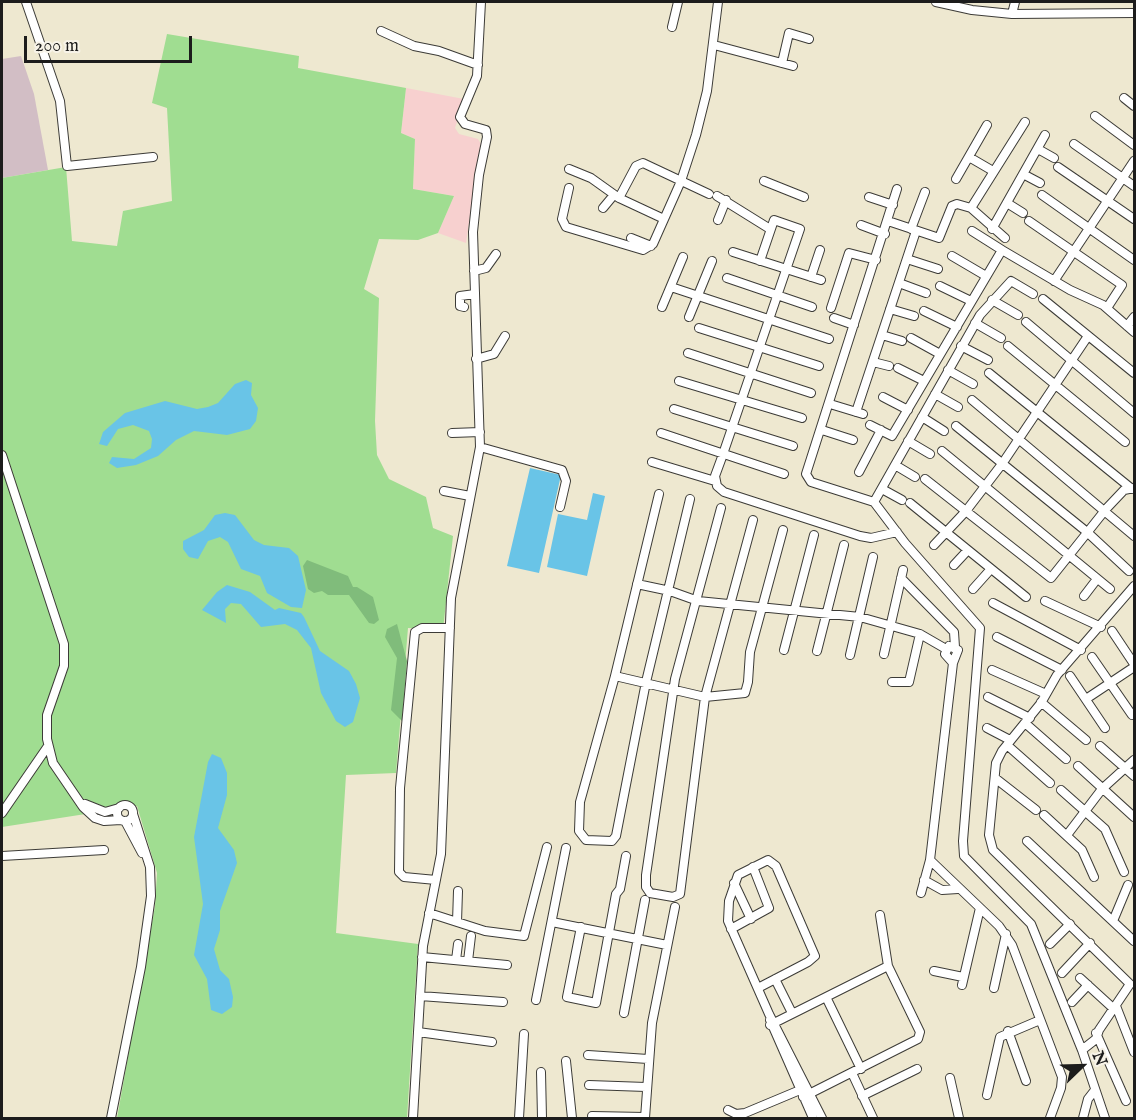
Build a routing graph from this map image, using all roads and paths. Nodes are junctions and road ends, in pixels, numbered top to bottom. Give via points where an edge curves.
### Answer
1 (26, 2) edge
2 (482, 2) edge
3 (678, 2) edge
4 (718, 2) edge
5 (936, 2) edge
6 (1015, 2) edge
7 (974, 6) edge
8 (1134, 13) edge
9 (1012, 14) junction
10 (672, 27) dead end
11 (381, 31) dead end
12 (809, 39) dead end
13 (714, 45) junction
14 (782, 63) junction
15 (478, 65) junction
16 (793, 66) dead end
17 (1124, 99) dead end
18 (1134, 106) edge
19 (1095, 116) dead end
20 (1025, 122) dead end
21 (987, 125) dead end
22 (1045, 135) dead end
23 (1074, 144) dead end
24 (1134, 145) edge
25 (1038, 149) junction
26 (153, 157) dead end
27 (969, 157) junction
28 (1134, 161) edge
29 (569, 169) dead end
30 (993, 171) junction
31 (1023, 174) junction
32 (1123, 178) junction
33 (956, 179) dead end
34 (681, 181) junction
35 (764, 181) dead end
36 (1040, 183) dead end
37 (1134, 186) edge
38 (568, 188) dead end
39 (897, 189) dead end
40 (925, 192) dead end
41 (1042, 195) dead end
42 (616, 197) junction
43 (717, 197) junction
44 (804, 197) dead end
45 (869, 197) dead end
46 (1107, 200) junction
47 (1007, 203) junction
48 (893, 205) junction
49 (603, 208) dead end
50 (971, 208) junction
51 (664, 219) junction
52 (1134, 219) edge
53 (718, 220) dead end
54 (888, 221) junction
55 (861, 225) dead end
56 (1089, 228) junction
57 (770, 229) junction
58 (992, 229) junction
59 (914, 230) junction
60 (972, 231) dead end
61 (885, 234) junction
62 (631, 238) dead end
63 (1005, 238) dead end
64 (651, 246) junction
65 (820, 250) dead end
66 (1002, 250) junction
67 (1074, 251) junction
68 (733, 252) dead end
69 (495, 254) dead end
70 (952, 256) dead end
71 (683, 257) dead end
72 (907, 259) junction
73 (876, 260) junction
74 (1134, 260) edge
75 (712, 261) dead end
76 (760, 261) junction
77 (786, 269) junction
78 (938, 269) dead end
79 (474, 271) junction
80 (986, 276) junction
81 (811, 277) junction
82 (727, 278) dead end
83 (821, 280) dead end
84 (1054, 281) junction
85 (898, 284) junction
86 (940, 286) dead end
87 (671, 287) junction
88 (926, 293) dead end
89 (475, 294) junction
90 (1033, 294) dead end
91 (777, 295) junction
92 (696, 297) junction
93 (1043, 299) dead end
94 (992, 300) junction
95 (971, 301) junction
96 (812, 306) dead end
97 (464, 307) dead end
98 (662, 307) dead end
99 (831, 308) dead end
100 (1107, 308) junction
101 (890, 309) junction
102 (924, 311) dead end
103 (1018, 315) dead end
104 (914, 316) dead end
105 (1134, 316) edge
106 (689, 317) dead end
107 (834, 318) dead end
108 (768, 321) junction
109 (975, 322) junction
110 (1026, 322) dead end
111 (854, 325) junction
112 (1127, 326) junction
113 (957, 327) junction
114 (699, 328) dead end
115 (1134, 332) edge
116 (882, 335) junction
117 (505, 336) dead end
118 (1088, 336) junction
119 (1001, 338) dead end
120 (829, 339) dead end
121 (759, 346) junction
122 (961, 346) junction
123 (1008, 346) dead end
124 (688, 353) dead end
125 (940, 354) junction
126 (476, 359) junction
127 (988, 360) dead end
128 (1072, 361) junction
129 (873, 362) junction
130 (819, 366) dead end
131 (948, 370) junction
132 (750, 373) junction
133 (989, 373) dead end
134 (1134, 374) edge
135 (679, 381) dead end
136 (924, 381) junction
137 (973, 384) dead end
138 (1055, 385) junction
139 (811, 393) dead end
140 (935, 394) junction
141 (883, 397) dead end
142 (743, 400) junction
143 (972, 400) dead end
144 (830, 404) junction
145 (958, 407) dead end
146 (674, 409) dead end
147 (908, 410) junction
148 (1037, 412) junction
149 (1134, 413) edge
150 (922, 417) junction
151 (802, 418) dead end
152 (870, 425) dead end
153 (956, 426) dead end
154 (733, 427) junction
155 (822, 430) junction
156 (880, 430) junction
157 (944, 431) dead end
158 (480, 432) junction
159 (452, 433) dead end
160 (661, 433) dead end
161 (1019, 438) junction
162 (853, 440) dead end
163 (908, 441) junction
164 (1125, 442) dead end
165 (793, 446) dead end
166 (480, 447) junction
167 (942, 451) dead end
168 (723, 453) junction
169 (930, 454) dead end
170 (2, 455) edge
171 (652, 462) dead end
172 (1002, 464) junction
173 (895, 465) junction
174 (859, 472) dead end
175 (784, 474) dead end
176 (715, 481) junction
177 (984, 486) junction
178 (882, 489) junction
179 (1133, 489) edge
180 (444, 490) dead end
181 (659, 494) dead end
182 (470, 496) junction
183 (690, 499) dead end
184 (874, 502) junction
185 (560, 507) dead end
186 (721, 508) dead end
187 (1106, 510) junction
188 (966, 511) junction
189 (753, 520) dead end
190 (783, 530) dead end
191 (897, 532) junction
192 (1087, 532) junction
193 (945, 533) junction
194 (814, 535) dead end
195 (1134, 536) edge
196 (844, 545) dead end
197 (934, 545) dead end
198 (967, 551) junction
199 (1068, 555) junction
200 (873, 557) dead end
201 (954, 565) dead end
202 (990, 570) junction
203 (1130, 571) dead end
204 (1097, 579) junction
205 (637, 584) junction
206 (1134, 586) edge
207 (973, 589) dead end
208 (1110, 589) dead end
209 (670, 591) junction
210 (1084, 596) dead end
211 (1026, 597) dead end
212 (698, 601) junction
213 (1045, 601) dead end
214 (993, 603) dead end
215 (731, 606) junction
216 (762, 609) junction
217 (795, 611) junction
218 (827, 614) junction
219 (860, 617) junction
220 (890, 625) junction
221 (1101, 627) junction
222 (450, 628) junction
223 (1112, 631) dead end
224 (920, 634) junction
225 (997, 637) dead end
226 (951, 648) junction
227 (784, 650) dead end
228 (1081, 650) junction
229 (817, 651) dead end
230 (884, 654) dead end
231 (850, 655) dead end
232 (1092, 657) dead end
233 (1134, 665) edge
234 (993, 670) dead end
235 (1062, 670) junction
236 (615, 676) junction
237 (1070, 676) dead end
238 (646, 682) junction
239 (892, 682) dead end
240 (1110, 683) junction
241 (674, 690) junction
242 (705, 697) junction
243 (988, 697) dead end
244 (1044, 698) junction
245 (1086, 699) junction
246 (1132, 715) dead end
247 (1027, 720) junction
248 (987, 728) dead end
249 (1105, 728) dead end
250 (1086, 740) dead end
251 (1009, 742) junction
252 (48, 746) junction
253 (1100, 746) dead end
254 (1066, 759) dead end
255 (1134, 760) edge
256 (1078, 766) dead end
257 (1124, 767) junction
258 (1134, 776) edge
259 (995, 778) junction
260 (1050, 783) dead end
261 (1102, 789) junction
262 (1061, 790) dead end
263 (79, 801) junction
264 (119, 808) junction
265 (1036, 810) dead end
266 (1085, 811) junction
267 (2, 813) edge
268 (133, 814) junction
269 (1044, 815) dead end
270 (1134, 817) edge
271 (123, 820) junction
272 (1067, 835) junction
273 (1026, 841) dead end
274 (547, 847) dead end
275 (566, 848) dead end
276 (104, 850) dead end
277 (2, 856) edge
278 (626, 856) dead end
279 (930, 860) junction
280 (753, 867) junction
281 (1124, 872) dead end
282 (1094, 877) dead end
283 (436, 880) junction
284 (924, 880) junction
285 (151, 882) junction
286 (734, 882) junction
287 (1128, 885) dead end
288 (958, 889) junction
289 (458, 891) dead end
290 (921, 893) dead end
291 (645, 900) dead end
292 (675, 907) dead end
293 (980, 908) junction
294 (429, 913) junction
295 (880, 915) dead end
296 (751, 919) junction
297 (1113, 921) junction
298 (457, 922) junction
299 (552, 922) junction
300 (1070, 924) junction
301 (581, 927) junction
302 (731, 929) junction
303 (609, 933) junction
304 (1006, 934) junction
305 (471, 936) dead end
306 (638, 939) junction
307 (1134, 941) edge
308 (1090, 942) junction
309 (458, 944) dead end
310 (1050, 944) dead end
311 (668, 945) junction
312 (422, 957) junction
313 (456, 960) junction
314 (468, 961) junction
315 (507, 965) dead end
316 (888, 966) junction
317 (934, 971) dead end
318 (1062, 973) dead end
319 (1080, 978) dead end
320 (775, 979) junction
321 (1132, 980) edge
322 (1088, 985) junction
323 (758, 988) junction
324 (994, 988) dead end
325 (420, 996) junction
326 (826, 997) junction
327 (536, 1000) dead end
328 (503, 1002) dead end
329 (1072, 1002) dead end
330 (1115, 1007) junction
331 (624, 1013) dead end
332 (792, 1013) junction
333 (1040, 1020) junction
334 (773, 1024) junction
335 (1008, 1031) junction
336 (418, 1032) junction
337 (1097, 1032) junction
338 (524, 1034) dead end
339 (492, 1042) dead end
340 (1080, 1046) junction
341 (1134, 1052) edge
342 (588, 1055) dead end
343 (648, 1059) junction
344 (566, 1061) dead end
345 (861, 1069) junction
346 (917, 1069) dead end
347 (541, 1072) dead end
348 (852, 1073) junction
349 (950, 1078) dead end
350 (1026, 1081) dead end
351 (589, 1085) dead end
352 (646, 1087) junction
353 (1095, 1090) junction
354 (804, 1094) junction
355 (987, 1095) dead end
356 (862, 1096) junction
357 (1126, 1101) dead end
358 (728, 1110) dead end
359 (592, 1116) dead end
360 (645, 1118) edge
361 (111, 1119) edge
362 (413, 1119) edge
363 (519, 1119) edge
364 (542, 1119) edge
365 (572, 1119) edge
366 (813, 1119) edge
367 (822, 1119) edge
368 (873, 1119) edge
369 (959, 1119) edge
370 (1050, 1119) edge
371 (1083, 1119) edge
372 (1105, 1119) edge

1 - 26 street via 60,101 67,166
2 - 15 street
3 - 10 street
4 - 13 street
5 - 7 street
6 - 9 street
7 - 9 street
8 - 9 street
11 - 15 street via 414,46
12 - 14 street via 789,33
13 - 14 street
13 - 34 street via 707,91
14 - 16 street
15 - 79 street via 460,117 465,124 486,130 487,137 474,222
17 - 18 street
19 - 24 street
20 - 30 street
21 - 27 street
22 - 25 street
23 - 32 street
25 - 31 street
25 - 46 street
27 - 30 street
27 - 33 street
28 - 32 street
29 - 42 street via 591,178
30 - 50 street
31 - 36 street
31 - 47 street
32 - 37 street
32 - 46 street
34 - 42 street via 641,163
34 - 43 street
34 - 51 street
35 - 44 street
38 - 64 street via 562,219 566,227 643,250
39 - 48 street
40 - 59 street
41 - 56 street
42 - 49 street
42 - 51 street
43 - 53 street
43 - 57 street
45 - 48 street
46 - 52 street
46 - 56 street
47 - 58 street
47 - 67 street
48 - 54 street
50 - 58 street
50 - 59 street via 952,206 939,238
51 - 64 street
54 - 59 street
54 - 61 street
55 - 61 street
56 - 67 street
56 - 74 street
57 - 76 street
57 - 77 street via 776,220 800,229
58 - 63 street
59 - 72 street
60 - 66 street
61 - 73 street
62 - 64 street
65 - 81 street
66 - 80 street
66 - 84 street
67 - 84 street
67 - 100 street via 1122,285
68 - 76 street
69 - 79 street via 486,268
70 - 80 street
71 - 87 street
72 - 78 street
72 - 85 street
73 - 99 street via 849,253
73 - 111 street
75 - 92 street
76 - 77 street
77 - 81 street
77 - 91 street
79 - 89 street
80 - 95 street
81 - 83 street
82 - 91 street
84 - 100 street
85 - 88 street
85 - 101 street
86 - 95 street
87 - 92 street
87 - 98 street
89 - 97 street via 460,296 460,306
89 - 126 street
90 - 94 street via 1011,281
91 - 96 street
91 - 108 street
92 - 106 street
92 - 108 street
93 - 118 street
94 - 103 street
94 - 109 street
95 - 113 street
100 - 112 street
101 - 104 street
101 - 116 street
102 - 113 street
105 - 112 street
107 - 111 street
108 - 120 street
108 - 121 street
109 - 119 street
109 - 122 street
110 - 128 street
111 - 144 street
112 - 115 street
113 - 125 street
114 - 121 street
116 - 125 street via 907,340
116 - 129 street
117 - 126 street via 497,351
118 - 128 street
118 - 134 street
121 - 130 street
121 - 132 street
122 - 127 street
122 - 131 street
123 - 138 street
124 - 132 street
125 - 136 street
126 - 158 street
128 - 138 street
128 - 149 street
129 - 136 street
129 - 144 street via 860,413
131 - 137 street
131 - 140 street
132 - 139 street
132 - 142 street
133 - 148 street
135 - 142 street
136 - 147 street
138 - 148 street
138 - 164 street
140 - 145 street
140 - 150 street
141 - 147 street
142 - 151 street
142 - 154 street
143 - 161 street
144 - 155 street
146 - 154 street
147 - 156 street via 892,436
148 - 161 street
148 - 179 street
150 - 157 street
150 - 163 street
152 - 156 street
153 - 172 street
154 - 165 street
154 - 168 street
155 - 162 street
155 - 184 street via 808,467 808,480
156 - 174 street
158 - 159 street
158 - 166 street
160 - 168 street
161 - 172 street
161 - 187 street
163 - 169 street
163 - 173 street
166 - 182 street
166 - 185 street via 562,470 566,481
167 - 177 street
168 - 175 street
168 - 176 street
170 - 252 street via 64,644 64,666 47,715
171 - 176 street
172 - 177 street
172 - 192 street
173 - 178 street
173 - 188 street
176 - 191 street via 723,492 860,536 871,538
177 - 188 street
177 - 199 street
178 - 184 street
178 - 193 street via 906,502
179 - 187 street
180 - 182 street
181 - 205 street
182 - 222 street via 460,541
183 - 209 street
184 - 191 street
186 - 212 street
187 - 192 street
187 - 195 street
188 - 193 street
188 - 199 street via 1051,578
189 - 215 street
190 - 216 street
191 - 340 street via 980,628 962,850 967,861 1029,919
192 - 199 street
192 - 203 street
193 - 197 street
193 - 198 street
194 - 217 street
196 - 218 street
198 - 201 street
198 - 202 street
199 - 204 street
200 - 219 street
202 - 207 street
202 - 211 street
204 - 208 street
204 - 210 street
205 - 209 street
205 - 236 street
206 - 221 street
209 - 212 street
209 - 238 street
212 - 215 street
212 - 241 street
213 - 221 street
214 - 228 street
215 - 216 street
215 - 242 street
216 - 217 street
216 - 242 street via 750,652 745,693
217 - 218 street
217 - 227 street
218 - 219 street
218 - 229 street
219 - 220 street
219 - 231 street
220 - 224 street
220 - 226 street via 902,574 954,632
220 - 230 street
221 - 228 street
222 - 283 street via 441,854
222 - 283 street via 422,628 415,632 400,788 399,872 404,877
223 - 233 street
224 - 226 street
224 - 239 street via 909,682
225 - 235 street
226 - 279 street via 946,656 953,663
228 - 235 street
232 - 240 street
233 - 240 street
234 - 244 street
235 - 244 street
236 - 238 street
236 - 238 street via 578,811 579,831 586,840 612,841 616,836
237 - 245 street
238 - 241 street
240 - 245 street
240 - 246 street
241 - 242 street
241 - 242 street via 646,875 650,893 673,897 680,894
243 - 247 street
244 - 247 street
244 - 250 street
245 - 249 street
247 - 251 street
247 - 254 street
248 - 251 street
251 - 259 street via 997,759
251 - 260 street
252 - 263 street via 53,763
252 - 267 street
253 - 257 street
255 - 257 street
256 - 261 street
257 - 258 street
257 - 261 street
259 - 265 street
259 - 300 street via 990,845
261 - 266 street
261 - 270 street
262 - 266 street
263 - 264 street via 105,812
263 - 271 street via 95,818
264 - 268 street via 128,805
264 - 271 street via 117,813
266 - 272 street
266 - 281 street via 1110,836
268 - 271 street
268 - 285 street via 147,854
269 - 272 street
271 - 285 street via 143,856
272 - 282 street via 1082,850
273 - 297 street
274 - 298 street via 524,936 485,931
275 - 299 street
276 - 277 street
278 - 303 street
279 - 284 street
279 - 288 street
280 - 286 street
280 - 296 street via 769,905 767,911
280 - 320 street via 768,860 775,863 815,952 814,959
283 - 294 street
284 - 288 street via 942,890
284 - 290 street
285 - 361 street via 141,967
286 - 296 street
286 - 302 street via 727,912
287 - 297 street
288 - 293 street
289 - 298 street
291 - 306 street
292 - 311 street
293 - 304 street
293 - 317 street via 962,981
294 - 298 street
294 - 312 street
295 - 316 street
296 - 302 street
297 - 307 street
299 - 301 street
299 - 327 street
300 - 308 street
300 - 310 street
301 - 303 street
301 - 303 street via 567,997 596,1003
302 - 323 street
303 - 306 street
304 - 324 street
304 - 333 street
305 - 314 street
306 - 311 street
306 - 331 street
308 - 318 street
308 - 321 street
309 - 313 street
311 - 343 street
312 - 313 street
312 - 325 street
313 - 314 street
314 - 315 street
316 - 326 street
316 - 345 street via 921,1035
319 - 322 street
320 - 323 street
320 - 332 street
321 - 330 street
322 - 329 street
322 - 330 street
323 - 334 street
325 - 328 street
325 - 336 street
326 - 332 street
326 - 345 street
330 - 337 street
330 - 341 street
332 - 334 street
333 - 335 street
333 - 370 street via 1063,1083
334 - 354 street
335 - 350 street
335 - 355 street via 1000,1037
336 - 339 street
336 - 362 street
337 - 340 street
337 - 357 street
338 - 363 street
340 - 353 street
342 - 343 street
343 - 352 street
344 - 365 street
345 - 348 street
346 - 356 street
347 - 364 street
348 - 354 street
348 - 356 street
349 - 369 street
351 - 352 street
352 - 360 street
353 - 371 street via 1088,1099
353 - 372 street
354 - 358 street via 745,1113
354 - 366 street
354 - 367 street
356 - 368 street
359 - 360 street

